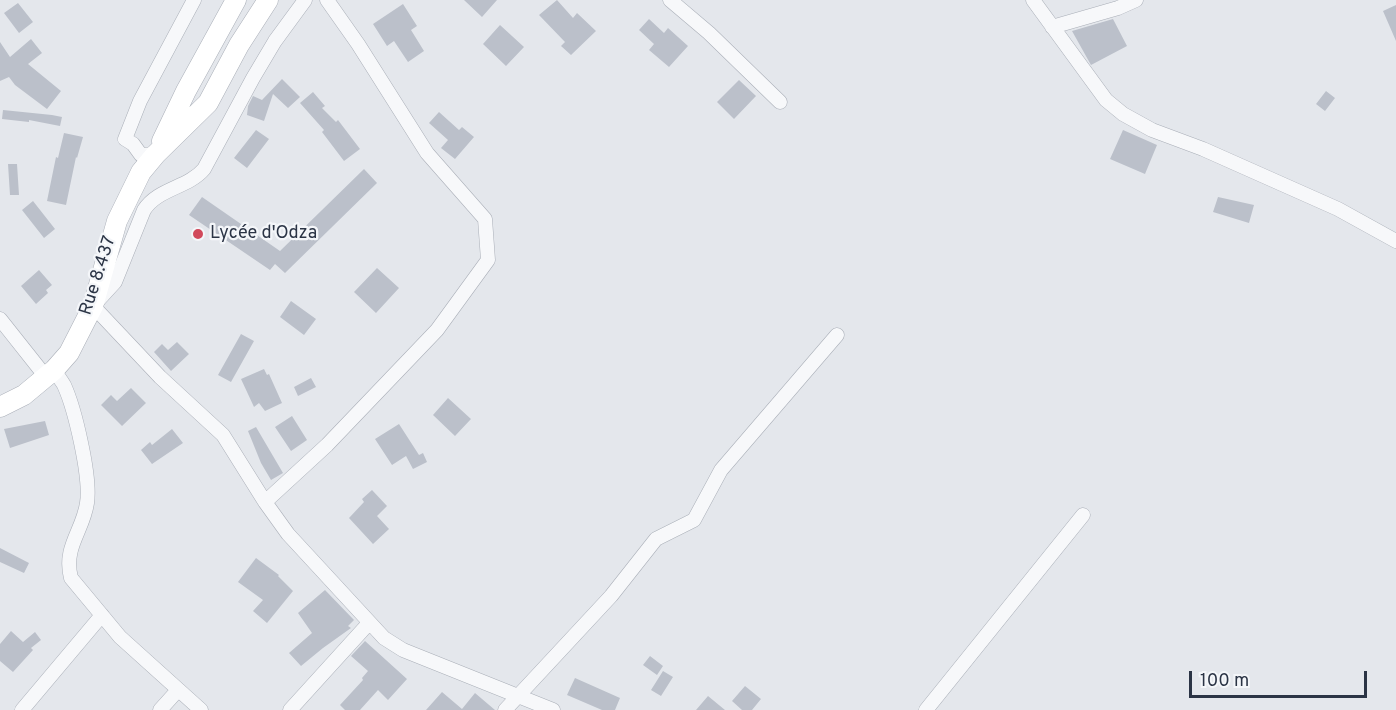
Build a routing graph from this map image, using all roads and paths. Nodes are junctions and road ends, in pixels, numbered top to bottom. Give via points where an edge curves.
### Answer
1 (194, 0) edge
2 (236, 0) edge
3 (268, 0) edge
4 (305, 0) edge
5 (327, 0) edge
6 (670, 0) edge
7 (1033, 0) edge
8 (1136, 0) edge
9 (1052, 27) junction
10 (780, 102) dead end
11 (156, 154) junction
12 (1396, 241) edge
13 (93, 306) junction
14 (0, 319) edge
15 (837, 335) dead end
16 (50, 373) junction
17 (0, 407) edge
18 (265, 502) junction
19 (1083, 515) dead end
20 (102, 615) junction
21 (369, 623) junction
22 (178, 690) junction
23 (517, 696) junction
24 (22, 710) edge
25 (160, 710) edge
26 (201, 710) edge
27 (290, 710) edge
28 (505, 710) edge
29 (553, 710) edge
30 (926, 710) edge

1 - 11 street via 140,101 125,139 141,155
2 - 11 main road, Rue 8.437
3 - 11 main road, Rue 8.437 via 208,103
4 - 13 street via 269,50 204,169 148,203 115,282
5 - 18 street via 427,153 485,219 488,261 437,330 327,445
6 - 10 street
7 - 9 street
8 - 9 street
9 - 12 street via 1106,100 1123,114 1338,209
11 - 13 main road, Rue 8.437 via 141,172 117,221
13 - 16 main road, Rue 8.437 via 69,353
13 - 18 street via 223,435
14 - 16 street
15 - 23 street via 721,470 694,520 656,539 611,596
16 - 17 main road, Rue 8.437 via 24,395
16 - 20 street via 64,386 88,486 87,504 68,567 72,578
18 - 21 street via 288,534
19 - 30 street
20 - 22 street via 120,637
20 - 24 street
21 - 23 street via 403,650
21 - 27 street
22 - 25 street
22 - 26 street
23 - 28 street
23 - 29 street

